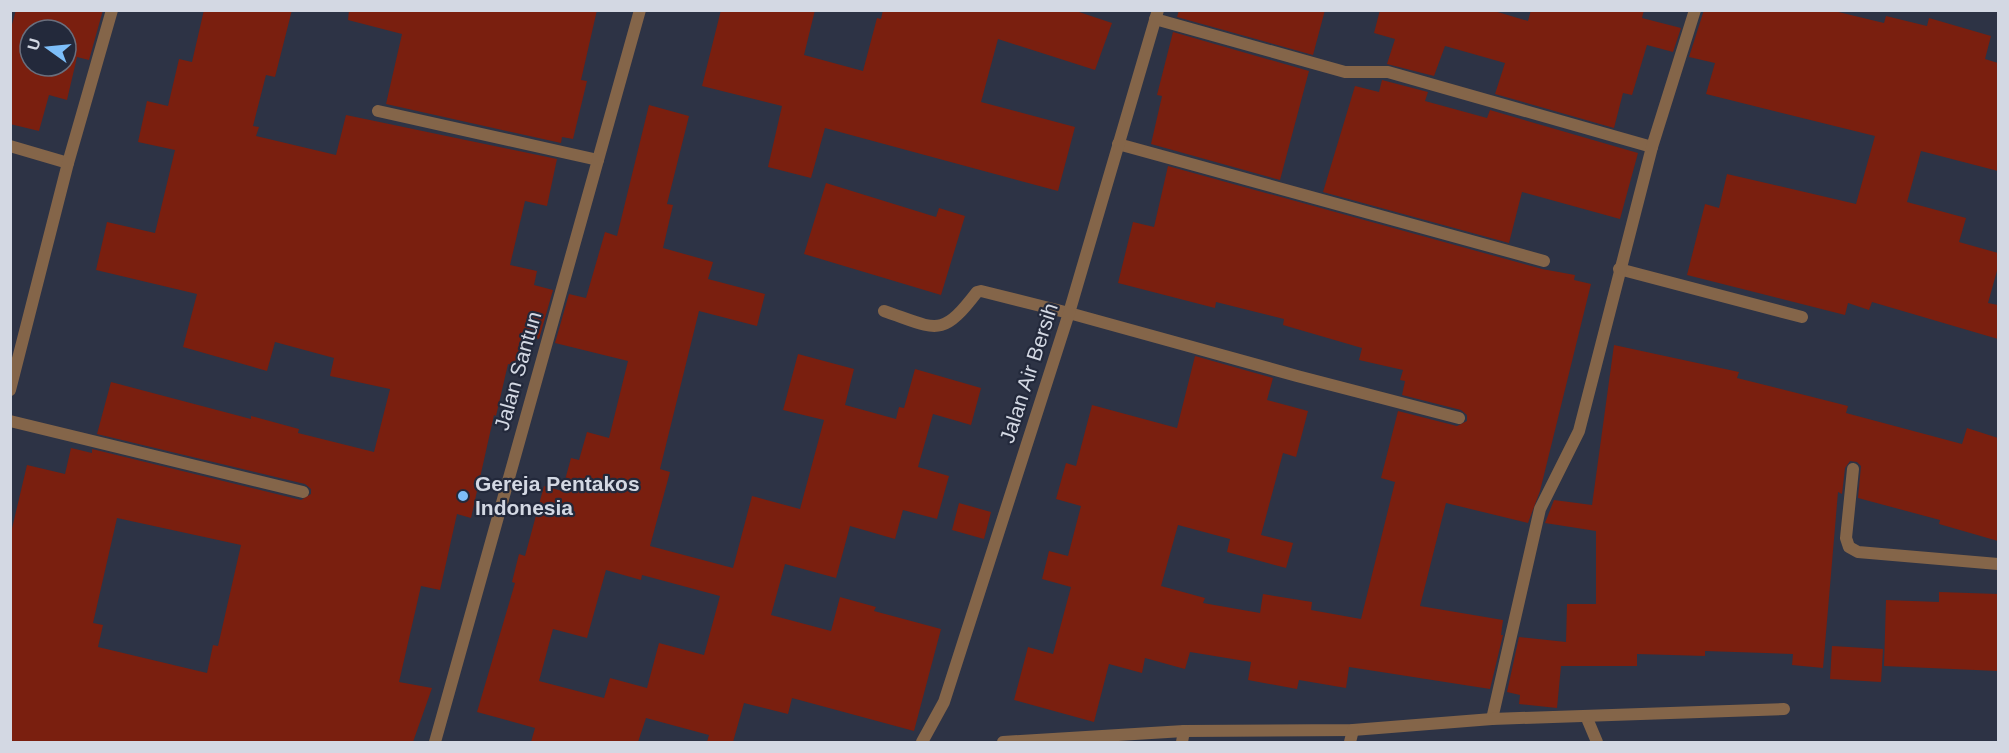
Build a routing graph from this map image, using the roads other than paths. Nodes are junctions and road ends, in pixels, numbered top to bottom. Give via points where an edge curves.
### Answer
1 (112, 10) edge
2 (640, 10) edge
3 (1695, 10) edge
4 (1157, 15) edge
5 (378, 111) dead end
6 (1118, 144) junction
7 (10, 146) edge
8 (1652, 147) junction
9 (598, 160) junction
10 (68, 163) junction
11 (1544, 261) dead end
12 (1619, 269) junction
13 (885, 311) dead end
14 (1069, 313) junction
15 (1802, 317) dead end
16 (10, 390) edge
17 (1459, 418) dead end
18 (10, 421) edge
19 (1853, 468) dead end
20 (303, 492) dead end
21 (1998, 564) edge
22 (1784, 709) dead end
23 (1586, 716) junction
24 (1492, 719) junction
25 (1353, 730) junction
26 (1183, 737) edge
27 (435, 742) edge
28 (922, 742) edge
29 (1003, 742) edge
30 (1350, 742) edge
31 (1597, 742) edge

1 - 10 street
2 - 9 street, Jalan Santun
3 - 8 street
4 - 6 street, Jalan Air Bersih
4 - 8 street via 1345,72 1388,72
5 - 9 street
6 - 11 street
6 - 14 street, Jalan Air Bersih
7 - 10 street
8 - 12 street
9 - 27 street, Jalan Santun
10 - 16 street
12 - 15 street
12 - 24 street via 1579,431 1540,509
13 - 14 street via 938,326 957,318 981,291
14 - 17 street
14 - 28 street, Jalan Air Bersih via 944,702
18 - 20 street
19 - 21 street via 1846,538 1858,552
22 - 23 street
23 - 24 street
23 - 31 street
24 - 25 street
25 - 26 street
25 - 30 street
26 - 29 street

